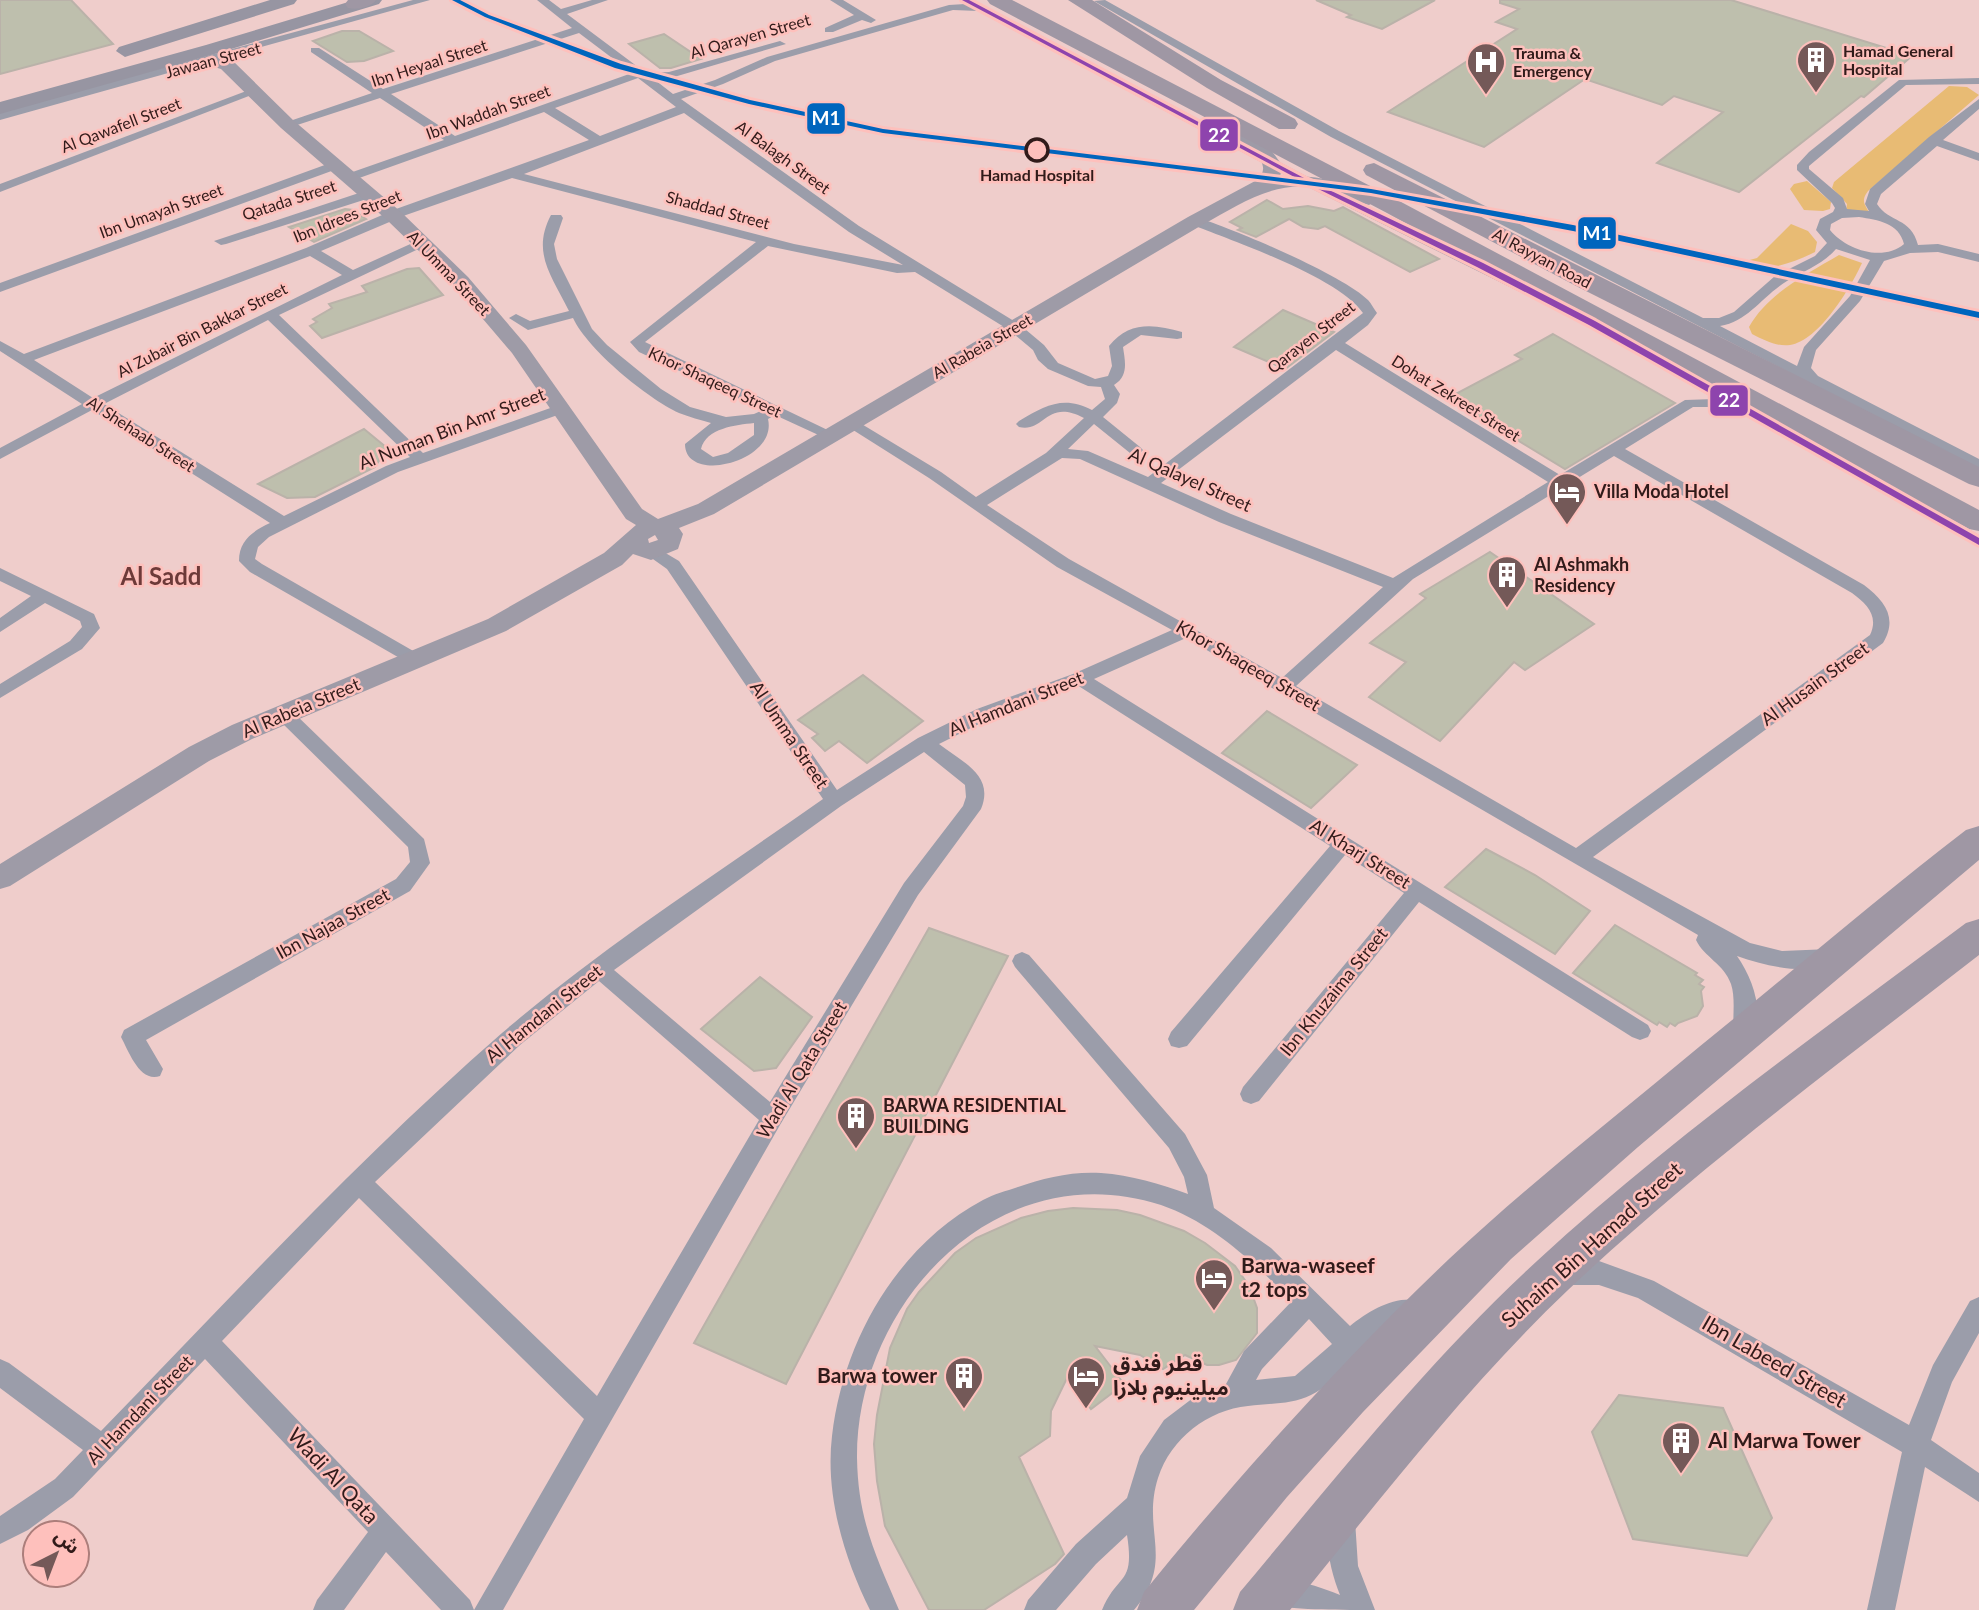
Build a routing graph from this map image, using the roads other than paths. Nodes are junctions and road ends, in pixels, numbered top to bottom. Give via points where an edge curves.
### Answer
1 (288, 0) edge
2 (425, 0) edge
3 (542, 0) edge
4 (603, 0) edge
5 (835, 0) edge
6 (965, 0) edge
7 (365, 2) edge
8 (956, 4) edge
9 (1086, 6) edge
10 (993, 9) edge
11 (559, 13) junction
12 (862, 15) junction
13 (883, 27) junction
14 (580, 29) junction
15 (1161, 36) joint
16 (1182, 48) junction
17 (314, 50) dead end
18 (104, 58) dead end
19 (224, 60) junction
20 (190, 66) junction
21 (641, 75) junction
22 (113, 76) junction
23 (1956, 81) junction
24 (1979, 81) edge
25 (1214, 84) junction
26 (1979, 90) edge
27 (253, 92) junction
28 (383, 95) junction
29 (673, 98) junction
30 (1978, 101) edge
31 (0, 108) edge
32 (546, 108) junction
33 (685, 108) junction
34 (0, 116) edge
35 (1223, 117) junction
36 (286, 124) junction
37 (454, 141) junction
38 (599, 141) junction
39 (1933, 141) junction
40 (1979, 155) edge
41 (1272, 163) junction
42 (341, 172) junction
43 (511, 174) junction
44 (1302, 179) junction
45 (1261, 186) junction
46 (0, 188) edge
47 (368, 194) junction
48 (1395, 208) junction
49 (1839, 214) junction
50 (394, 216) junction
51 (1879, 217) junction
52 (556, 218) dead end
53 (1195, 221) junction
54 (1906, 231) junction
55 (221, 241) dead end
56 (766, 241) junction
57 (1835, 243) junction
58 (422, 244) junction
59 (1909, 249) junction
60 (311, 251) junction
61 (1954, 251) junction
62 (1881, 256) junction
63 (1979, 258) edge
64 (917, 268) junction
65 (352, 275) junction
66 (1587, 282) junction
67 (0, 288) edge
68 (576, 313) junction
69 (271, 315) junction
70 (1739, 315) junction
71 (516, 317) dead end
72 (1704, 321) junction
73 (1014, 327) junction
74 (1177, 334) dead end
75 (1335, 343) junction
76 (1812, 344) junction
77 (0, 345) edge
78 (23, 359) junction
79 (1811, 377) junction
80 (1700, 378) junction
81 (1106, 383) junction
82 (1690, 403) junction
83 (1733, 403) junction
84 (95, 404) junction
85 (561, 409) junction
86 (774, 409) junction
87 (1093, 416) junction
88 (761, 419) junction
89 (725, 422) junction
90 (850, 423) junction
91 (1024, 424) dead end
92 (830, 435) junction
93 (1614, 449) junction
94 (3, 450) edge
95 (1135, 450) dead end
96 (1051, 456) junction
97 (420, 458) junction
98 (1979, 464) edge
99 (1979, 478) edge
100 (1559, 482) junction
101 (1149, 484) junction
102 (1979, 500) edge
103 (977, 504) junction
104 (1928, 515) junction
105 (283, 522) junction
106 (1979, 524) edge
107 (653, 539) junction
108 (1979, 542) edge
109 (0, 574) edge
110 (1394, 585) junction
111 (44, 596) junction
112 (0, 626) edge
113 (1187, 631) junction
114 (416, 660) junction
115 (1079, 678) junction
116 (1283, 687) junction
117 (0, 692) edge
118 (286, 716) junction
119 (925, 743) junction
120 (834, 801) junction
121 (1979, 840) edge
122 (1343, 844) junction
123 (1578, 857) junction
124 (3, 873) edge
125 (1417, 891) junction
126 (1651, 901) junction
127 (1979, 934) edge
128 (1835, 957) junction
129 (1022, 961) dead end
130 (599, 969) junction
131 (1640, 1031) dead end
132 (1744, 1033) junction
133 (1179, 1040) dead end
134 (152, 1069) dead end
135 (1251, 1094) dead end
136 (772, 1118) junction
137 (359, 1182) junction
138 (1205, 1213) junction
139 (1554, 1274) junction
140 (1308, 1302) junction
141 (1979, 1309) edge
142 (1427, 1311) junction
143 (206, 1342) junction
144 (1349, 1343) junction
145 (0, 1372) edge
146 (1235, 1394) junction
147 (599, 1416) junction
148 (1916, 1445) junction
149 (103, 1449) junction
150 (1979, 1489) edge
151 (1139, 1505) junction
152 (1343, 1507) junction
153 (0, 1531) edge
154 (385, 1531) junction
155 (1263, 1603) edge
156 (327, 1610) edge
157 (460, 1610) edge
158 (488, 1610) edge
159 (885, 1610) edge
160 (1038, 1610) edge
161 (1116, 1610) edge
162 (1162, 1610) edge
163 (1342, 1610) edge
164 (1361, 1610) edge
165 (1881, 1610) edge

1 - 18 main road, Jawaan Street
2 - 19 street, Jawaan Street
3 - 11 street, Al Balagh Street
4 - 11 street
5 - 12 street
6 - 10 street, Al Rayyan Road
7 - 22 main road, Jawaan Street
8 - 10 street
8 - 13 street
9 - 15 highway
9 - 25 highway, Al Rayyan Road
9 - 25 highway via 1153,62
10 - 35 highway, Al Rayyan Road via 1044,26
10 - 41 street, Al Rayyan Road
11 - 14 street, Al Balagh Street
12 - 13 street
12 - 21 street, Al Qarayen Street via 847,25 679,73
13 - 29 street via 771,60
14 - 21 street, Al Balagh Street
14 - 28 street, Ibn Heyaal Street
15 - 16 street, Al Rayyan Road
16 - 25 highway
16 - 72 street, Al Rayyan Road via 1394,166
17 - 28 street
19 - 20 street, Jawaan Street
19 - 27 street, Al Umma Street
20 - 22 main road
20 - 34 street, Jawaan Street
21 - 29 street, Al Balagh Street
21 - 32 street, Ibn Waddah Street
22 - 31 main road, Jawaan Street
23 - 24 street
23 - 26 street
23 - 49 street via 1900,84 1803,165 1805,173 1839,201
25 - 66 highway, Al Rayyan Road
27 - 36 street, Al Umma Street
27 - 46 street, Al Qawafell Street
28 - 36 street, Ibn Heyaal Street
28 - 37 street
29 - 33 street, Al Balagh Street
30 - 39 street
32 - 37 street, Ibn Waddah Street
32 - 38 street
33 - 38 street, Ibn Idrees Street
33 - 64 street, Al Balagh Street via 854,229
35 - 41 street
35 - 48 highway, Al Rayyan Road
36 - 42 street, Al Umma Street
37 - 42 street, Ibn Waddah Street
38 - 43 street, Ibn Idrees Street
39 - 40 street
39 - 51 street via 1872,195 1872,208
41 - 44 street, Al Rayyan Road
41 - 45 street via 1273,175
42 - 47 street, Al Umma Street
42 - 67 street, Ibn Umayah Street
43 - 50 street, Ibn Idrees Street
43 - 56 street, Shaddad Street
44 - 45 street, Al Rabeia Street
44 - 48 street, Al Rabeia Street via 1330,184
44 - 80 street, Al Rayyan Road
45 - 53 street, Al Rabeia Street
47 - 50 street, Al Umma Street
47 - 55 street, Qatada Street
48 - 80 highway, Al Rayyan Road
49 - 51 street
49 - 57 street via 1823,226
50 - 58 street, Al Umma Street
50 - 60 street, Ibn Idrees Street
51 - 54 street
52 - 68 street via 547,244 550,259
53 - 73 street, Al Rabeia Street
53 - 75 street, Qarayen Street via 1313,273 1366,303 1368,318
54 - 59 street via 1912,240
54 - 61 street
56 - 64 street, Shaddad Street via 897,269
56 - 86 street, Khor Shaqeeq Street via 637,342
57 - 62 street
57 - 70 street via 1820,259 1780,279
58 - 65 street, Al Zubair Bin Bakkar Street
58 - 85 street, Al Umma Street via 461,281 519,349
59 - 61 street
59 - 62 street
60 - 65 street
60 - 78 street, Ibn Idrees Street
61 - 63 street
62 - 76 street via 1868,269 1847,309
64 - 73 street, Al Balagh Street
65 - 69 street, Al Zubair Bin Bakkar Street
66 - 72 street
66 - 99 highway, Al Rayyan Road
68 - 71 street via 528,326
68 - 89 street via 602,348 656,392 685,410
69 - 84 street, Al Zubair Bin Bakkar Street
69 - 97 street
70 - 72 street via 1721,322
70 - 76 street via 1747,337 1765,346 1791,349
72 - 79 street, Al Rayyan Road
73 - 81 street, Al Balagh Street via 1053,366 1093,383
73 - 90 street, Al Rabeia Street
74 - 81 street via 1148,327 1123,338 1116,346 1119,366 1114,379
75 - 100 street, Dohat Zekreet Street
75 - 101 street, Qarayen Street
76 - 79 street via 1803,363
77 - 78 street, Al Shehaab Street
78 - 84 street, Al Shehaab Street
79 - 98 street, Al Rayyan Road
80 - 82 street
80 - 83 street, Al Rayyan Road
80 - 102 highway via 1805,412
80 - 106 highway, Al Rayyan Road
81 - 87 street via 1112,400
82 - 83 street
82 - 93 street
83 - 104 street, Al Rayyan Road
84 - 94 street, Al Zubair Bin Bakkar Street
84 - 105 street, Al Shehaab Street
85 - 97 street, Al Numan Bin Amr Street
85 - 107 street, Al Umma Street
86 - 88 street
86 - 92 street, Khor Shaqeeq Street
87 - 91 street via 1062,405
87 - 95 street
87 - 96 street
88 - 89 street
88 - 89 street via 760,438 733,458 716,464 701,460 693,444
90 - 92 street, Al Rabeia Street
90 - 103 street, Khor Shaqeeq Street
92 - 107 street, Al Rabeia Street
93 - 100 street
93 - 123 street, Al Husain Street via 1858,589 1875,603 1884,626 1877,639
96 - 101 street, Al Qalayel Street via 1083,454
96 - 103 street
97 - 105 street, Al Numan Bin Amr Street
100 - 110 street
101 - 110 street, Al Qalayel Street
103 - 113 street, Khor Shaqeeq Street via 1063,563
104 - 106 highway
104 - 108 street, Al Rayyan Road
105 - 114 street, Al Numan Bin Amr Street via 253,540 246,550 247,561
107 - 114 street, Al Rabeia Street via 497,625
107 - 120 street, Al Umma Street
109 - 111 street
110 - 116 street
111 - 112 street
111 - 117 street via 88,618 91,628 76,645
113 - 115 street, Al Hamdani Street
113 - 116 street, Khor Shaqeeq Street
114 - 118 street, Al Rabeia Street
115 - 119 street, Al Hamdani Street via 983,714
115 - 122 street, Al Kharj Street
116 - 123 street, Khor Shaqeeq Street
118 - 124 street, Al Rabeia Street via 199,754
118 - 134 street, Ibn Najaa Street via 417,844 420,863 403,885 132,1037
119 - 120 street, Al Hamdani Street
119 - 136 street, Wadi Al Qata Street via 968,775 976,797 911,889
120 - 130 street, Al Hamdani Street
121 - 128 highway
122 - 125 street, Al Kharj Street
122 - 133 street
123 - 126 street, Khor Shaqeeq Street
125 - 131 street, Al Kharj Street
125 - 135 street, Ibn Khuzaima Street
126 - 128 street, Khor Shaqeeq Street via 1762,956 1789,960
126 - 132 street, Khor Shaqeeq Street via 1714,945 1734,965 1746,1000
127 - 139 highway, Suhaim Bin Hamad Street via 1723,1129
128 - 132 highway
129 - 138 street via 1177,1140 1195,1175
130 - 136 street
130 - 137 street, Al Hamdani Street via 512,1038
132 - 142 highway via 1528,1216
136 - 147 street, Wadi Al Qata Street
137 - 143 street, Al Hamdani Street
137 - 147 street
138 - 140 street via 1252,1246
138 - 159 street via 1158,1193 1122,1185 1085,1182 1037,1189 971,1219 911,1273 893,1296 866,1348 853,1387 845,1438 854,1535
139 - 148 street, Ibn Labeed Street via 1591,1272 1630,1282
139 - 152 highway, Suhaim Bin Hamad Street via 1465,1366
140 - 144 street
140 - 146 street via 1253,1360
141 - 148 street via 1942,1374
142 - 144 street via 1380,1317
142 - 162 highway via 1294,1452
143 - 149 street, Al Hamdani Street
143 - 154 street, Wadi Al Qata
144 - 146 street via 1303,1386
145 - 149 street
146 - 151 street via 1200,1408 1170,1432 1150,1465
147 - 158 street, Wadi Al Qata Street
148 - 150 street, Ibn Labeed Street
148 - 165 street
149 - 153 street, Al Hamdani Street via 64,1488
151 - 160 street via 1086,1554
151 - 161 street via 1143,1566 1135,1587
152 - 155 highway, Suhaim Bin Hamad Street
152 - 164 street via 1340,1538 1345,1570
154 - 156 street
154 - 157 street, Wadi Al Qata
155 - 163 street via 1295,1595 1320,1599

